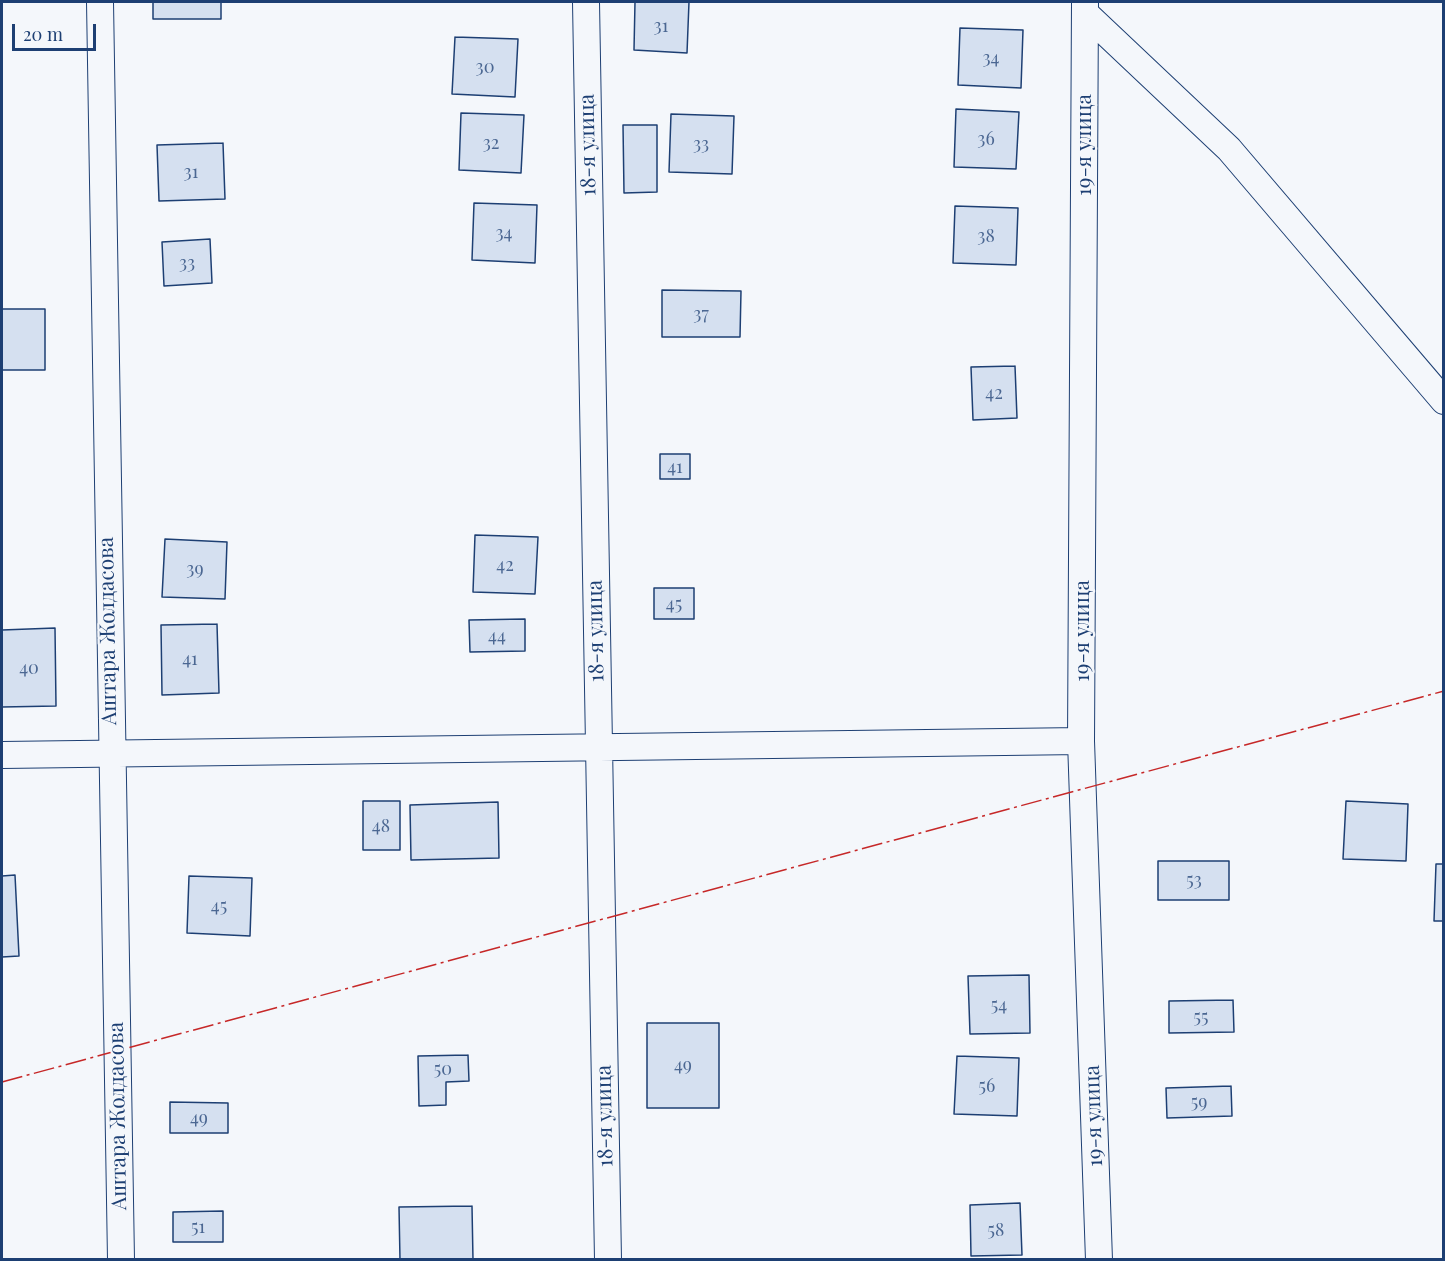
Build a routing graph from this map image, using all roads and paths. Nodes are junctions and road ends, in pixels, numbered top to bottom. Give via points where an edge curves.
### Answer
1 (100, 2) edge
2 (586, 2) edge
3 (1085, 7) edge
4 (1443, 401) edge
5 (1081, 741) junction
6 (598, 749) junction
7 (110, 752) junction
8 (2, 754) edge
9 (121, 1260) edge
10 (608, 1260) edge
11 (1099, 1260) edge

1 - 7 street, Аштара Жолдасова
2 - 6 street, 18-я улица
3 - 4 street via 1229,148
3 - 5 street, 19-я улица
5 - 6 street
5 - 11 street, 19-я улица
6 - 7 street
6 - 10 street, 18-я улица
7 - 8 street
7 - 9 street, Аштара Жолдасова

